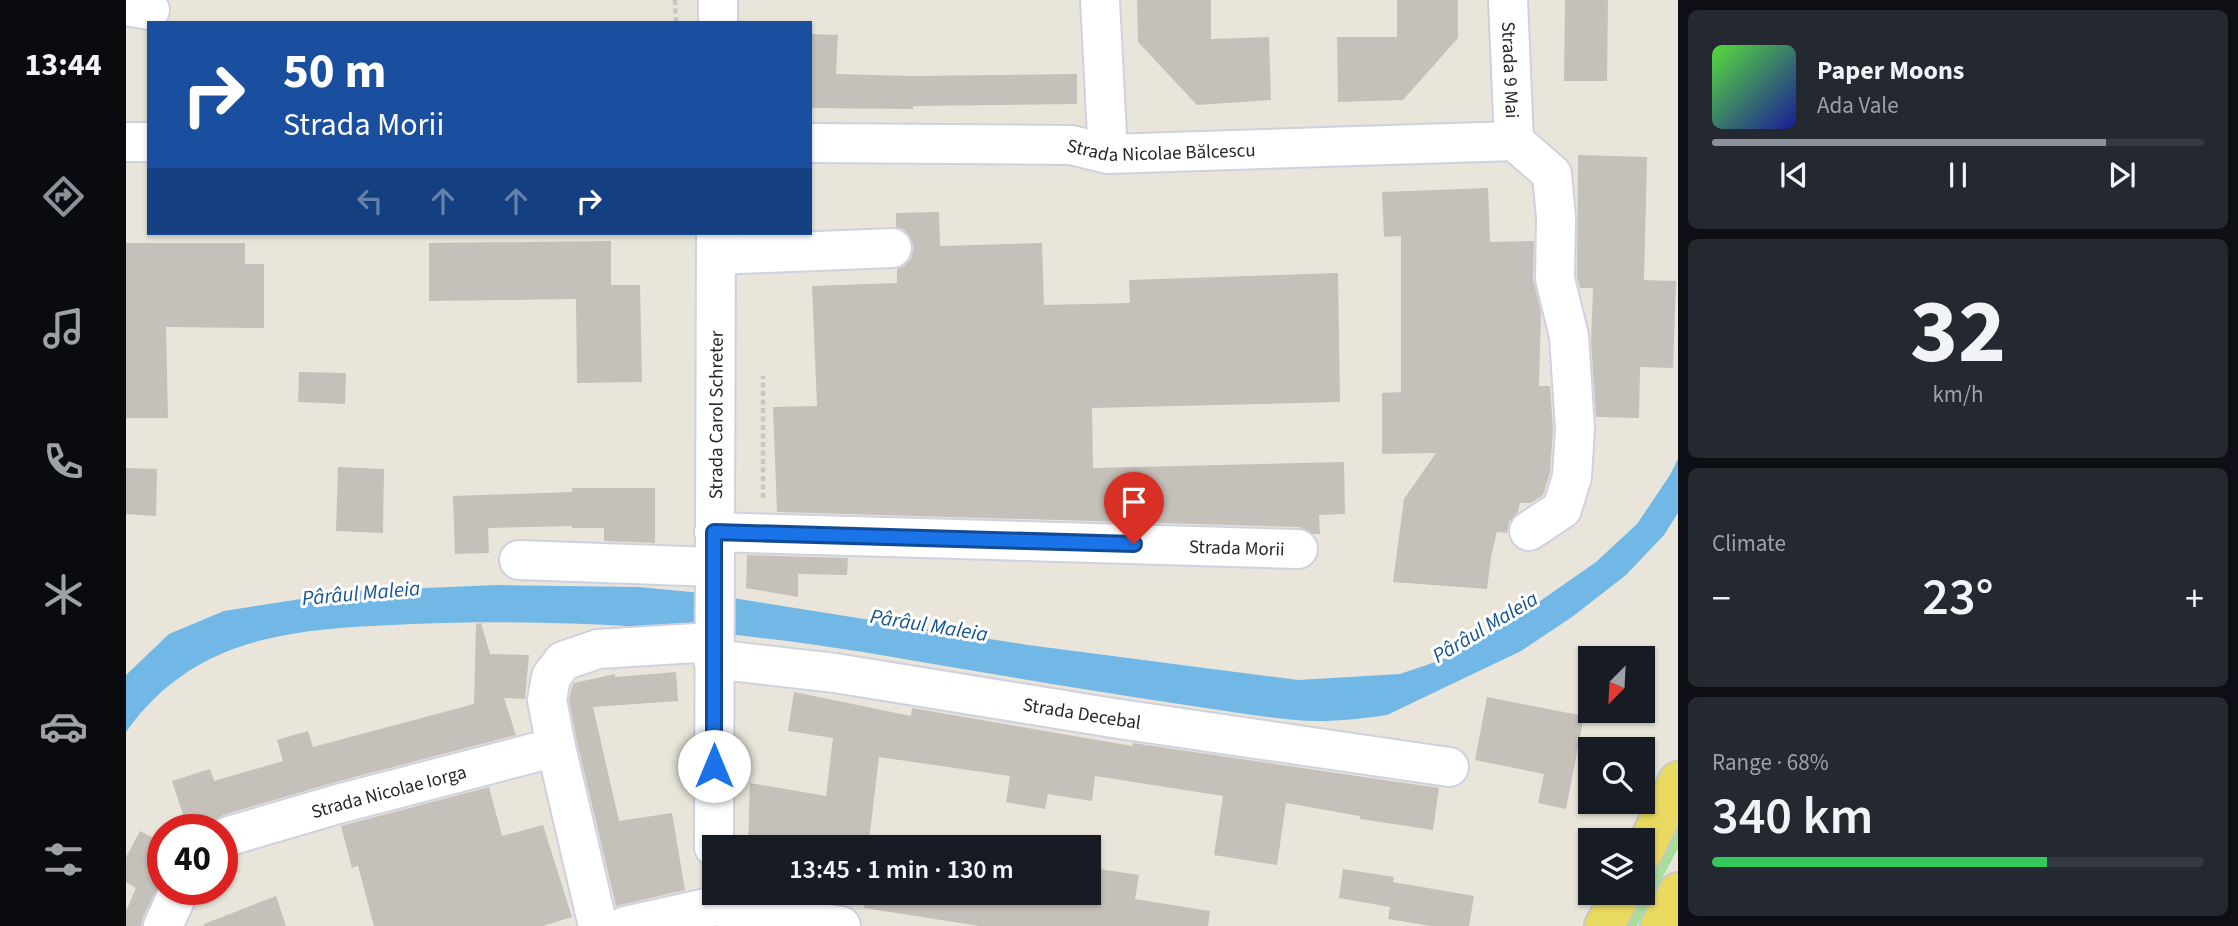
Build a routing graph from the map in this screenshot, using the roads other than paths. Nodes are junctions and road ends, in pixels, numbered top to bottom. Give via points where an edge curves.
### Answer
1 (718, 0) edge
2 (1100, 0) edge
3 (1508, 0) edge
4 (718, 21) edge
5 (1514, 141) junction
6 (126, 142) edge
7 (147, 142) edge
8 (812, 143) edge
9 (1108, 154) junction
10 (716, 244) edge
11 (892, 248) dead end
12 (1529, 531) dead end
13 (1298, 549) dead end
14 (714, 550) junction
15 (519, 560) dead end
16 (713, 651) junction
17 (556, 747) junction
18 (1449, 767) dead end
19 (1678, 781) edge
20 (1655, 828) edge
21 (238, 833) edge
22 (714, 835) edge
23 (1678, 892) edge
24 (173, 905) edge
25 (1616, 905) edge
26 (714, 908) edge
27 (163, 926) edge
28 (598, 926) edge
29 (625, 926) edge
30 (841, 926) edge
31 (1604, 926) edge
32 (1660, 926) edge

1 - 4 street
2 - 9 street
3 - 5 street, Strada 9 Mai
5 - 9 street, Strada Nicolae Bălcescu
5 - 12 street via 1552,174 1555,279 1569,336 1575,429 1572,477 1562,509
6 - 7 street
8 - 9 street, Strada Nicolae Bălcescu via 1071,145
10 - 11 street via 784,250
10 - 14 street, Strada Carol Schreter
13 - 14 street, Strada Morii via 763,534
14 - 15 street, Strada Morii
14 - 16 street, Strada Carol Schreter
16 - 17 street via 598,649 563,661 551,677 547,700
16 - 18 street, Strada Decebal via 1113,718
16 - 22 street, Strada Carol Schreter
17 - 21 street, Strada Nicolae Iorga
17 - 28 street
19 - 20 main road
23 - 32 main road
24 - 27 street
25 - 31 main road
26 - 29 street
26 - 30 street

